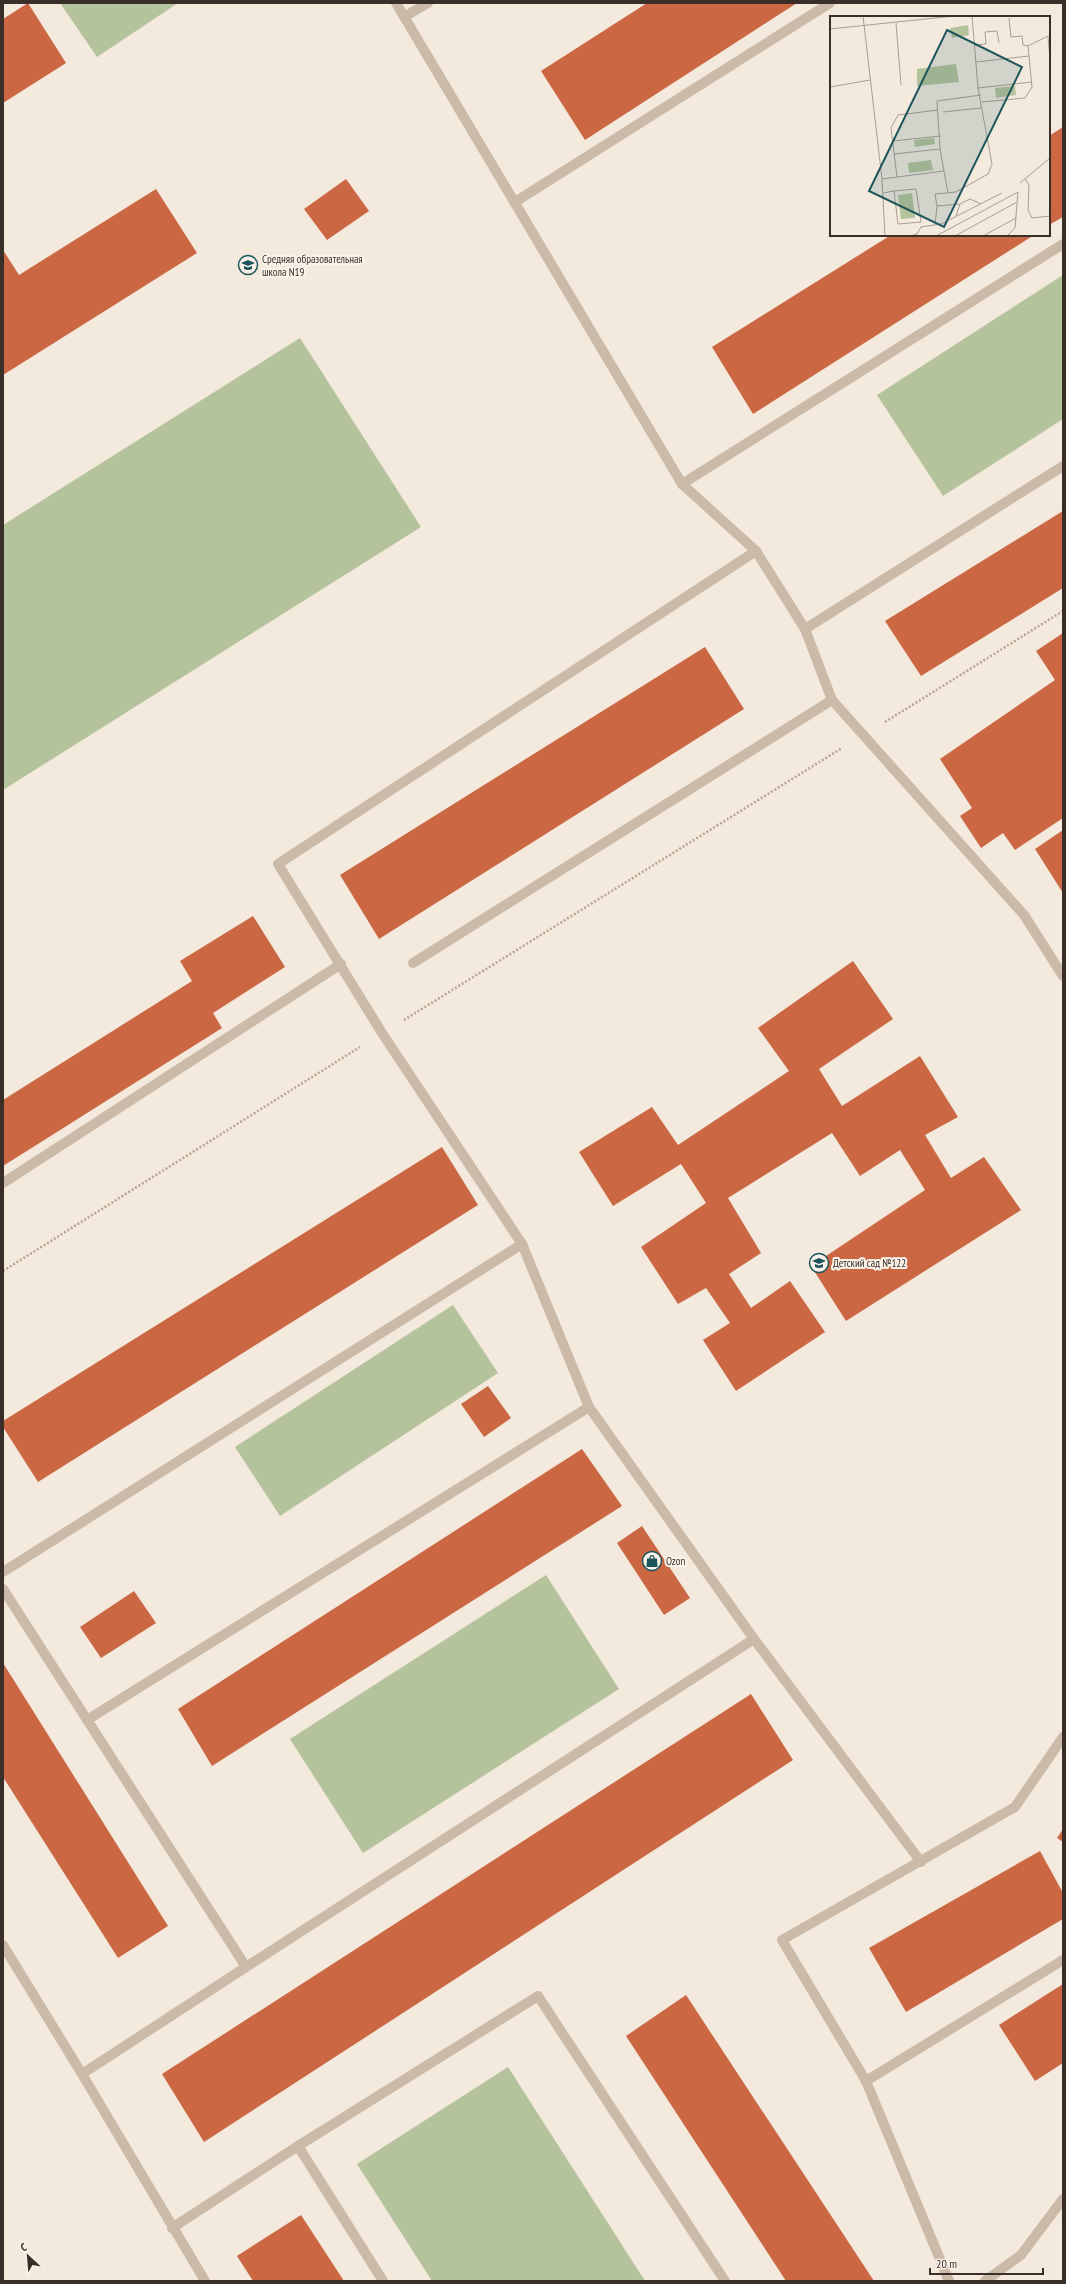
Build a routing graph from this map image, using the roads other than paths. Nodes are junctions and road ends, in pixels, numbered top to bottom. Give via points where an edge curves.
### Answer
1 (396, 3) edge
2 (428, 3) edge
3 (830, 3) edge
4 (404, 17) junction
5 (515, 202) junction
6 (1063, 244) edge
7 (1063, 466) edge
8 (682, 484) junction
9 (756, 551) junction
10 (805, 629) junction
11 (832, 700) junction
12 (413, 963) dead end
13 (341, 964) junction
14 (1063, 976) edge
15 (3, 1184) edge
16 (522, 1244) junction
17 (589, 1406) junction
18 (3, 1572) edge
19 (3, 1589) edge
20 (754, 1639) junction
21 (87, 1720) junction
22 (1063, 1737) edge
23 (921, 1862) junction
24 (3, 1946) edge
25 (1063, 1960) edge
26 (246, 1967) junction
27 (82, 2074) junction
28 (866, 2080) junction
29 (298, 2146) junction
30 (1063, 2199) edge
31 (172, 2228) junction
32 (205, 2281) edge
33 (383, 2281) edge
34 (725, 2281) edge
35 (949, 2281) edge
36 (985, 2281) edge

1 - 4 street
2 - 4 street
3 - 5 street
4 - 5 street
5 - 8 street
6 - 8 street
7 - 10 street
8 - 9 street
9 - 10 street
9 - 13 street via 278,864
10 - 11 street
11 - 12 street
11 - 14 street via 1024,916
13 - 15 street
13 - 16 street via 382,1033
16 - 17 street
16 - 18 street
17 - 20 street
17 - 21 street
19 - 21 street
20 - 23 street
20 - 26 street
21 - 26 street
22 - 23 street via 1014,1807
23 - 28 street via 782,1940
24 - 27 street
25 - 28 street
26 - 27 street
27 - 31 street
28 - 35 street
29 - 31 street
29 - 33 street
29 - 34 street via 538,1996
30 - 36 street via 1021,2255
31 - 32 street

